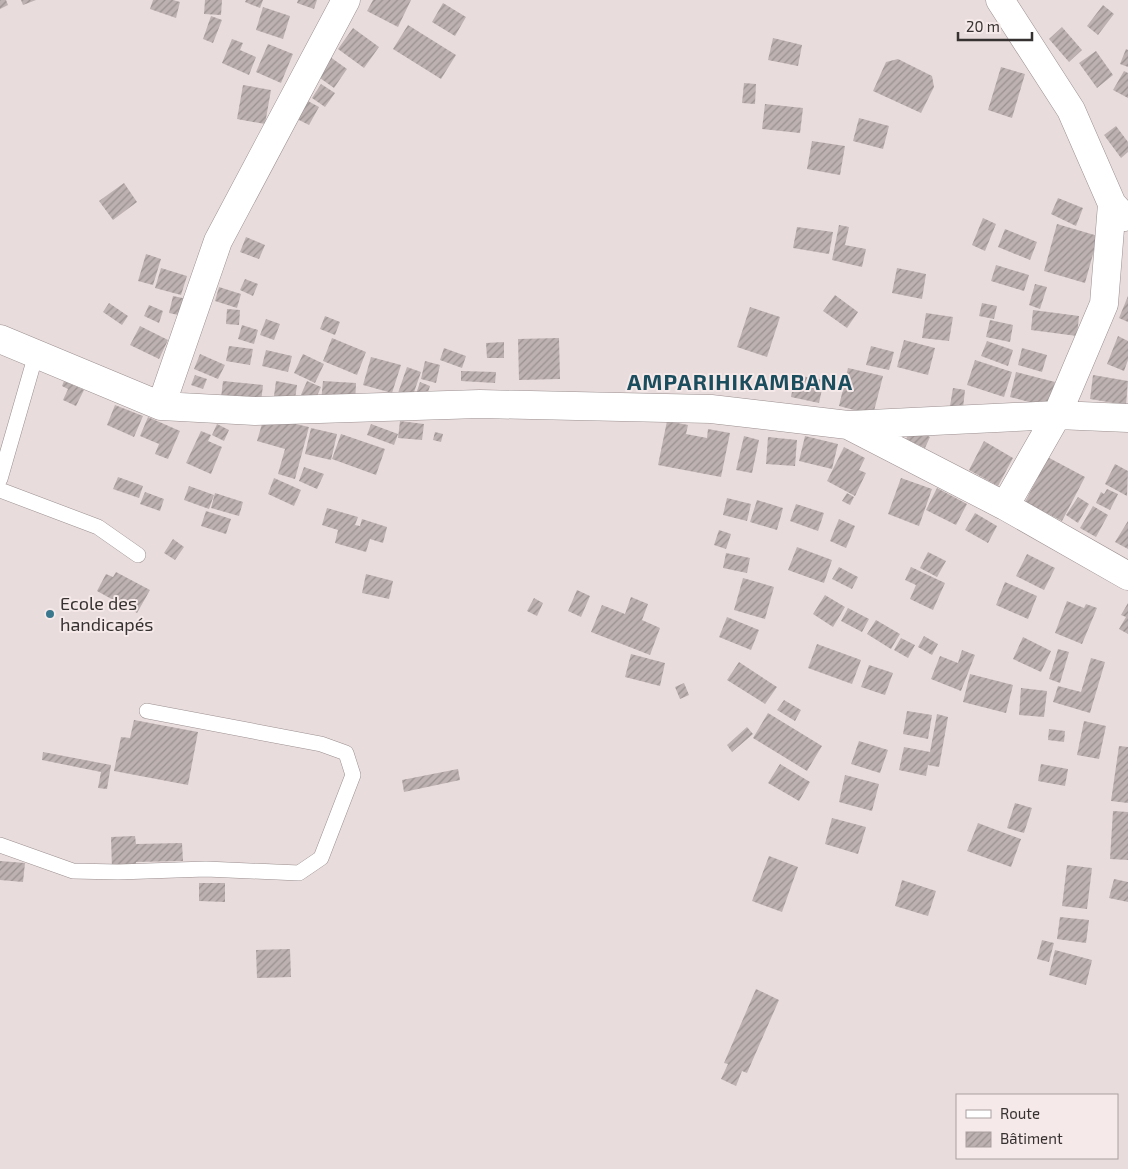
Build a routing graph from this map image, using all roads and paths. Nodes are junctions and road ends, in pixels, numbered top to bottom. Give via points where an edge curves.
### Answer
1 (346, 0) edge
2 (1000, 0) edge
3 (1120, 212) edge
4 (0, 339) edge
5 (36, 354) junction
6 (161, 406) junction
7 (1057, 415) junction
8 (1128, 418) edge
9 (848, 425) junction
10 (0, 479) edge
11 (0, 490) edge
12 (1005, 506) junction
13 (138, 554) dead end
14 (1128, 576) edge
15 (147, 711) dead end
16 (0, 844) edge

1 - 6 street via 218,242
2 - 3 street via 1071,110
3 - 7 street via 1104,304
4 - 5 street
5 - 6 street
5 - 10 lane
6 - 9 street via 255,411 480,404 711,409
7 - 8 street
7 - 9 street
7 - 12 street
9 - 12 street
11 - 13 lane via 98,527
12 - 14 street
15 - 16 lane via 321,744 346,753 354,775 321,858 299,873 206,869 73,871

